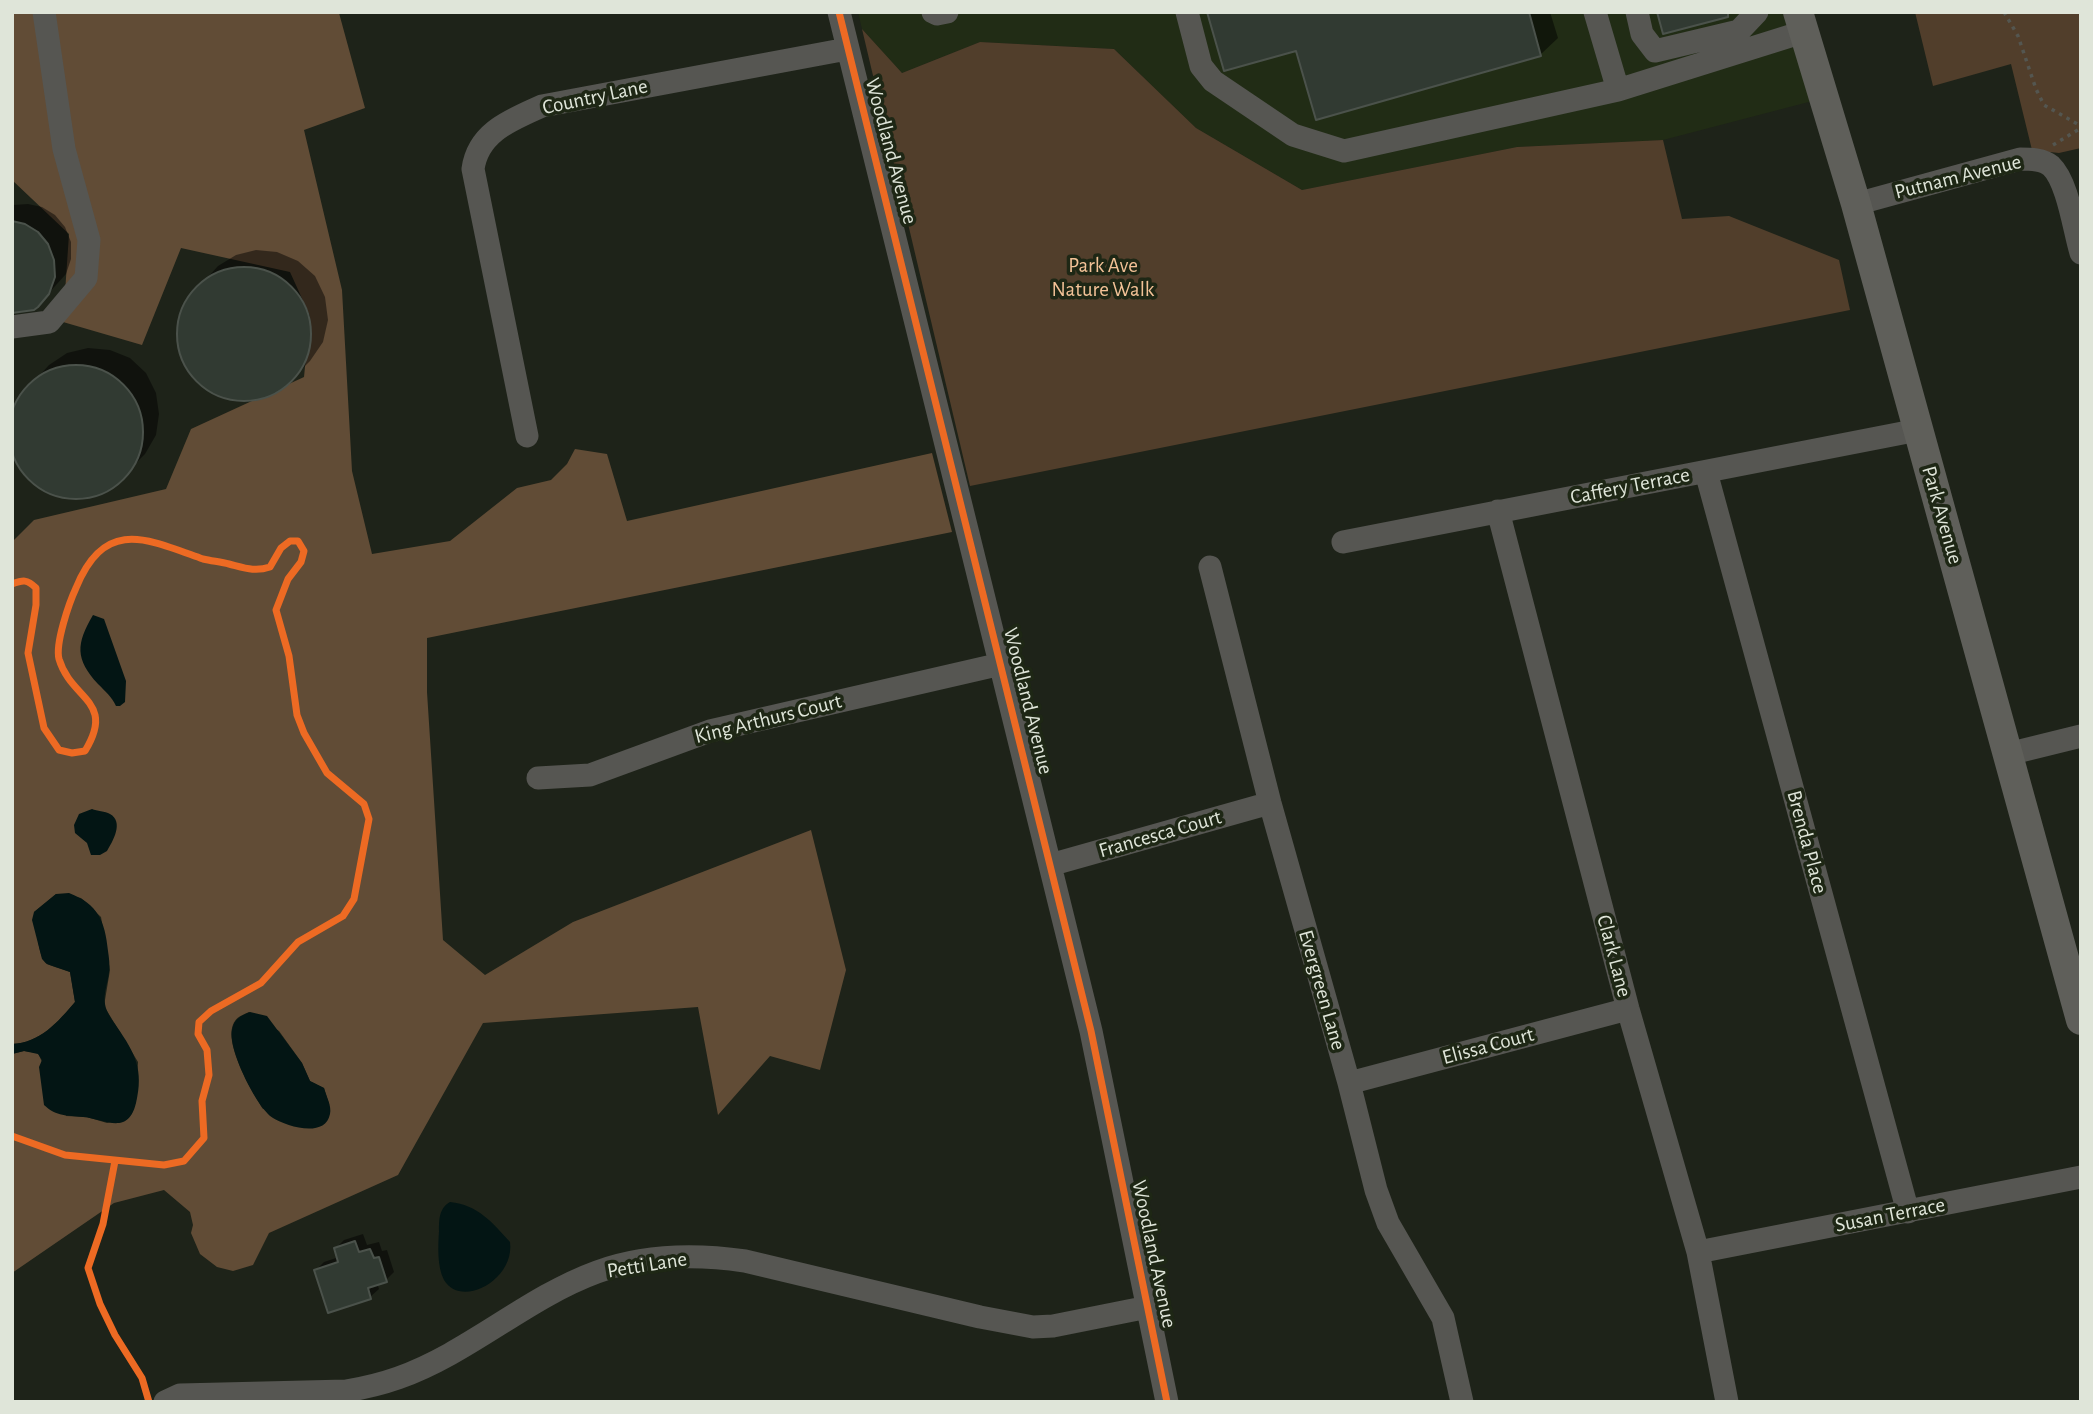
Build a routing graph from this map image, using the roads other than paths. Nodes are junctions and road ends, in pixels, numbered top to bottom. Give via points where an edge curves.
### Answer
1 (44, 12) edge
2 (839, 12) edge
3 (933, 12) edge
4 (947, 12) edge
5 (1187, 12) edge
6 (1595, 12) edge
7 (1637, 12) edge
8 (1757, 12) edge
9 (1800, 22) edge
10 (847, 49) junction
11 (1618, 90) junction
12 (1856, 204) junction
13 (2081, 253) edge
14 (12, 327) edge
15 (1917, 429) junction
16 (527, 436) dead end
17 (1706, 472) junction
18 (1498, 511) junction
19 (1343, 542) dead end
20 (1210, 568) dead end
21 (1001, 664) junction
22 (2081, 736) edge
23 (2008, 754) junction
24 (538, 778) dead end
25 (1270, 803) junction
26 (1050, 865) junction
27 (1628, 1009) junction
28 (2081, 1020) edge
29 (1349, 1083) junction
30 (2081, 1177) edge
31 (1908, 1212) junction
32 (1698, 1252) junction
33 (1148, 1307) junction
34 (165, 1402) edge
35 (1167, 1402) edge
36 (1462, 1402) edge
37 (1727, 1402) edge

1 - 14 street via 64,149 89,240 86,278 49,322
2 - 10 street, Woodland Avenue
3 - 4 street
5 - 11 street via 1201,66 1213,82 1293,135 1344,151
6 - 11 street
7 - 8 street via 1642,34 1656,51 1739,31
9 - 11 street
9 - 12 main road, Park Avenue
10 - 16 street, Country Lane via 542,106 510,121 485,140 473,169
10 - 21 street, Woodland Avenue
12 - 13 street, Putnam Avenue via 2031,159 2049,164 2060,179
12 - 15 main road, Park Avenue
15 - 17 street, Caffery Terrace
15 - 23 main road, Park Avenue
17 - 18 street, Caffery Terrace
17 - 31 street, Brenda Place
18 - 19 street, Caffery Terrace
18 - 27 street, Clark Lane
20 - 25 street, Evergreen Lane
21 - 24 street, King Arthurs Court via 710,732 590,775
21 - 26 street, Woodland Avenue
22 - 23 street
23 - 28 main road, Park Avenue
25 - 26 street, Francesca Court
25 - 29 street, Evergreen Lane
26 - 33 street, Woodland Avenue via 1091,1031
27 - 29 street, Elissa Court
27 - 32 street, Clark Lane
29 - 36 street, Evergreen Lane via 1376,1190 1388,1223 1443,1318
30 - 31 street, Susan Terrace
31 - 32 street, Susan Terrace
32 - 37 street, Clark Lane
33 - 34 street, Petti Lane via 1033,1327 745,1261 662,1258 570,1283 400,1378 346,1391 180,1395
33 - 35 street, Woodland Avenue

